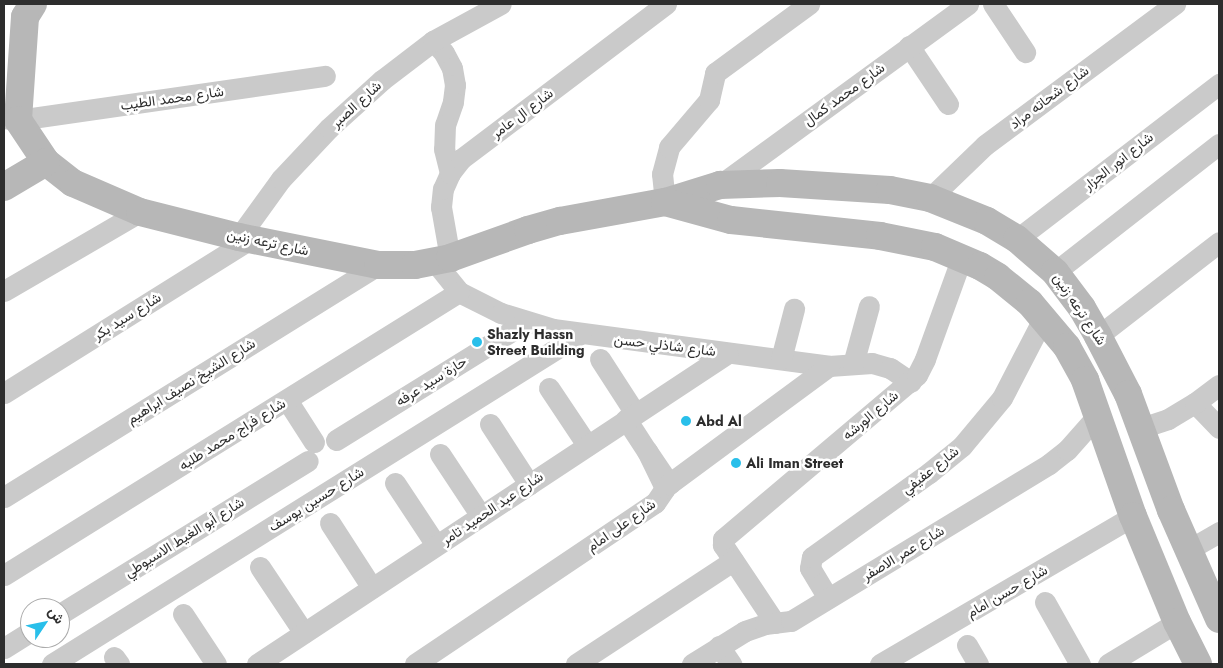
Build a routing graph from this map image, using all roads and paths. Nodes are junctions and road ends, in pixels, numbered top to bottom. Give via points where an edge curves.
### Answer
1 (501, 4) edge
2 (666, 4) edge
3 (809, 4) edge
4 (968, 4) edge
5 (993, 4) edge
6 (1175, 4) edge
7 (23, 8) edge
8 (479, 9) edge
9 (432, 41) junction
10 (909, 46) junction
11 (1025, 52) dead end
12 (325, 76) dead end
13 (1219, 84) edge
14 (948, 104) dead end
15 (11, 119) edge
16 (1219, 144) edge
17 (46, 162) junction
18 (450, 173) junction
19 (720, 184) junction
20 (4, 187) edge
21 (930, 198) junction
22 (665, 202) junction
23 (140, 212) junction
24 (245, 238) junction
25 (1017, 239) junction
26 (1219, 242) edge
27 (962, 257) junction
28 (442, 260) junction
29 (378, 265) junction
30 (1055, 272) junction
31 (4, 291) edge
32 (459, 292) junction
33 (869, 306) dead end
34 (794, 309) dead end
35 (1044, 318) junction
36 (526, 322) junction
37 (580, 334) junction
38 (1098, 336) junction
39 (728, 353) junction
40 (600, 359) dead end
41 (780, 359) junction
42 (853, 364) junction
43 (828, 366) junction
44 (911, 382) junction
45 (1219, 385) edge
46 (549, 388) dead end
47 (4, 393) edge
48 (287, 400) junction
49 (1195, 404) junction
50 (1098, 415) junction
51 (631, 416) junction
52 (490, 424) dead end
53 (1140, 428) junction
54 (1219, 428) edge
55 (336, 440) dead end
56 (587, 445) junction
57 (647, 451) junction
58 (440, 454) dead end
59 (395, 483) dead end
60 (529, 484) junction
61 (4, 497) edge
62 (481, 516) junction
63 (1133, 516) junction
64 (330, 523) dead end
65 (1219, 532) edge
66 (436, 545) junction
67 (1188, 550) junction
68 (733, 561) junction
69 (260, 567) dead end
70 (4, 575) edge
71 (372, 588) junction
72 (828, 598) junction
73 (1045, 602) dead end
74 (70, 608) edge
75 (184, 614) dead end
76 (1219, 619) edge
77 (1177, 622) junction
78 (776, 623) junction
79 (304, 633) junction
80 (20, 638) edge
81 (967, 645) dead end
82 (4, 648) edge
83 (725, 655) edge
84 (52, 664) edge
85 (216, 664) edge
86 (257, 664) edge
87 (415, 664) edge
88 (576, 664) edge
89 (692, 664) edge
90 (880, 664) edge
91 (978, 664) edge
92 (1080, 664) edge
93 (1108, 664) edge
94 (1198, 664) edge

1 - 8 street, شارع الصبر
2 - 18 street, شارع ال عامر via 461,159
3 - 22 street via 715,73 709,100 669,147 662,174
4 - 10 street, شارع محمد كمال
5 - 11 street
6 - 21 street, شارع شحاته مراد via 985,146
7 - 15 street
8 - 9 street, شارع الصبر
9 - 18 street via 452,68 455,85 444,149
9 - 24 street, شارع الصبر via 329,128 281,180
10 - 14 street
10 - 19 street, شارع محمد كمال
12 - 15 street, شارع محمد الطيب
13 - 25 street, شارع انور الجزار
15 - 17 street, شارع ترعه زنين
16 - 30 street
17 - 20 street
17 - 23 street, شارع ترعه زنين via 73,183
18 - 28 street, شارع ال عامر via 443,189 441,207
19 - 21 street, شارع ترعه زنين via 890,190
19 - 22 street, شارع ترعه زنين
21 - 25 street, شارع ترعه زنين via 988,221
22 - 27 street, شارع ترعه زنين via 731,220 908,240
22 - 28 street, شارع ترعه زنين via 536,228
23 - 24 street, شارع ترعه زنين
23 - 31 street
24 - 29 street, شارع ترعه زنين
24 - 47 street, شارع سيد بكر
25 - 30 street, شارع ترعه زنين
26 - 38 street
27 - 35 street, شارع ترعه زنين via 998,277
27 - 44 street, شارع الورشه via 926,359
28 - 29 street, شارع ترعه زنين via 396,267
28 - 32 street, شارع شاذلي حسن
29 - 61 street, شارع الشيخ نصيف ابراهيم
30 - 38 street, شارع ترعه زنين
32 - 36 street, شارع شاذلي حسن
32 - 48 street, شارع فراج محمد طلبه
33 - 42 street
34 - 41 street
35 - 50 street, شارع ترعه زنين via 1067,347 1086,380
35 - 72 street, شارع عفيفي via 1002,398 972,436 935,468 812,557 810,568
36 - 37 street, شارع شاذلي حسن
36 - 55 street, حارة سيد عرفه
37 - 39 street, شارع شاذلي حسن
37 - 84 street, شارع حسين يوسف
38 - 53 street, شارع ترعه زنين via 1113,360
39 - 41 street, شارع شاذلي حسن
39 - 51 street, شارع عبد الحميد تامر
40 - 51 street
41 - 43 street, شارع شاذلي حسن
42 - 43 street, شارع شاذلي حسن
42 - 44 street, شارع شاذلي حسن via 878,364
43 - 57 street via 669,484
44 - 68 street, شارع الورشه via 724,537 722,543
45 - 49 street
46 - 56 street
48 - 70 street, شارع فراج محمد طلبه
48 - 74 street, شارع أبو الغيط الاسيوطي via 311,452
49 - 53 street
49 - 54 street
50 - 63 street, شارع ترعه زنين
50 - 72 street, شارع عمر الاصفر via 1056,460
51 - 56 street, شارع عبد الحميد تامر
51 - 57 street
52 - 60 street
53 - 67 street, شارع ترعه زنين
56 - 60 street, شارع عبد الحميد تامر
57 - 87 street, شارع على امام via 666,488 656,503
58 - 62 street
59 - 66 street
60 - 62 street, شارع عبد الحميد تامر
62 - 66 street, شارع عبد الحميد تامر
63 - 77 street, شارع ترعه زنين
63 - 90 street, شارع حسن امام
64 - 71 street
65 - 67 street
66 - 71 street, شارع عبد الحميد تامر
67 - 76 street, شارع ترعه زنين
68 - 78 street, شارع الورشه
68 - 88 street
69 - 79 street
71 - 79 street, شارع عبد الحميد تامر
72 - 78 street, شارع عمر الاصفر via 790,621
73 - 92 street
75 - 85 street
77 - 93 street
77 - 94 street, شارع ترعه زنين
78 - 83 street, شارع عمر الاصفر via 755,626
79 - 86 street, شارع عبد الحميد تامر
80 - 82 street
81 - 91 street
83 - 89 street, شارع عمر الاصفر

